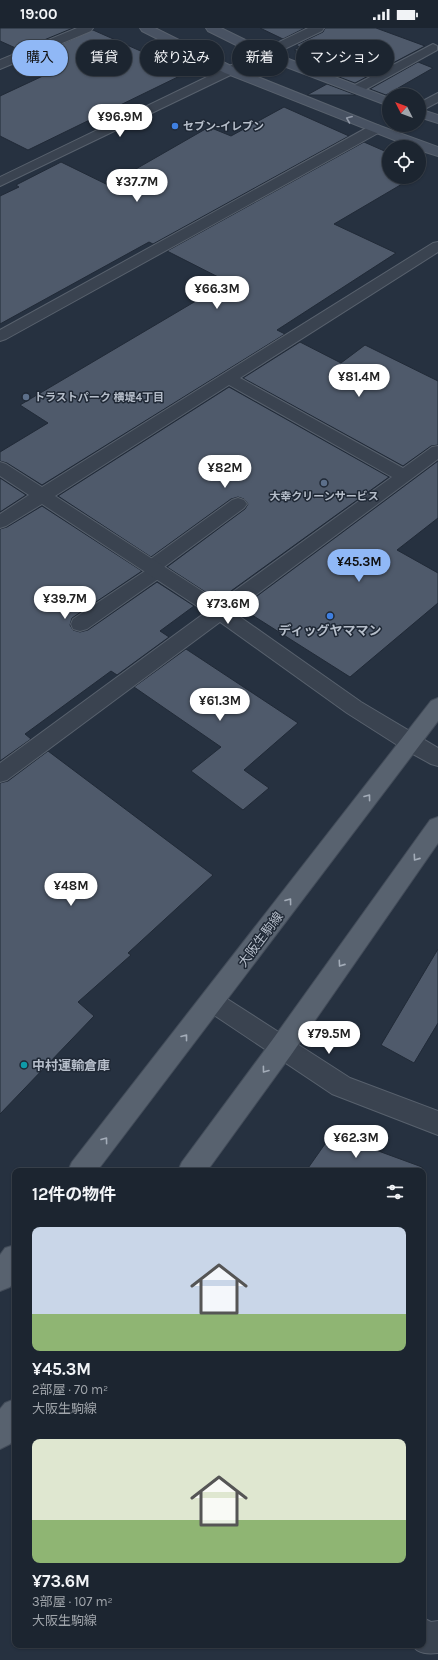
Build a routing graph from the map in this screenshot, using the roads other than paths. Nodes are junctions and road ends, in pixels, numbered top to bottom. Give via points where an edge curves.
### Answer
1 (86, 28) edge
2 (146, 28) edge
3 (212, 28) edge
4 (318, 28) edge
5 (236, 40) edge
6 (288, 42) edge
7 (433, 48) dead end
8 (288, 63) edge
9 (0, 65) edge
10 (232, 69) edge
11 (229, 70) junction
12 (357, 89) junction
13 (438, 97) edge
14 (382, 99) edge
15 (426, 104) edge
16 (426, 116) edge
17 (438, 120) edge
18 (375, 129) junction
19 (438, 152) edge
20 (0, 182) edge
21 (438, 246) edge
22 (0, 336) edge
23 (228, 378) junction
24 (438, 451) edge
25 (0, 468) edge
26 (404, 476) junction
27 (42, 496) junction
28 (238, 504) dead end
29 (0, 522) edge
30 (154, 569) junction
31 (220, 612) junction
32 (80, 624) dead end
33 (438, 706) edge
34 (410, 743) junction
35 (438, 758) edge
36 (0, 774) edge
37 (438, 826) edge
38 (213, 1002) junction
39 (282, 1047) junction
40 (438, 1124) edge
41 (83, 1168) edge
42 (193, 1168) edge
43 (12, 1417) edge
44 (0, 1434) edge
45 (438, 1637) edge
46 (426, 1638) edge

1 - 9 street
2 - 11 street
3 - 5 street
4 - 6 street
7 - 12 lane
8 - 12 street
10 - 11 street
18 -> 11 street
11 - 20 street
12 - 14 street
13 - 15 street
16 - 17 street
18 - 19 street
18 - 22 street
21 - 23 street
23 - 26 street
23 - 27 street
24 - 26 street
25 - 27 street
26 - 31 street
27 - 29 street
27 - 30 street
28 - 30 lane
30 - 31 street
30 - 32 lane
31 - 34 street
31 - 36 street
33 - 34 main road, 大阪生駒線
34 - 35 street
38 -> 34 main road, 大阪生駒線
37 -> 39 main road
38 - 39 street
41 -> 38 main road, 大阪生駒線
39 - 40 street via 341,1086
39 -> 42 main road
43 - 44 main road
45 - 46 street

